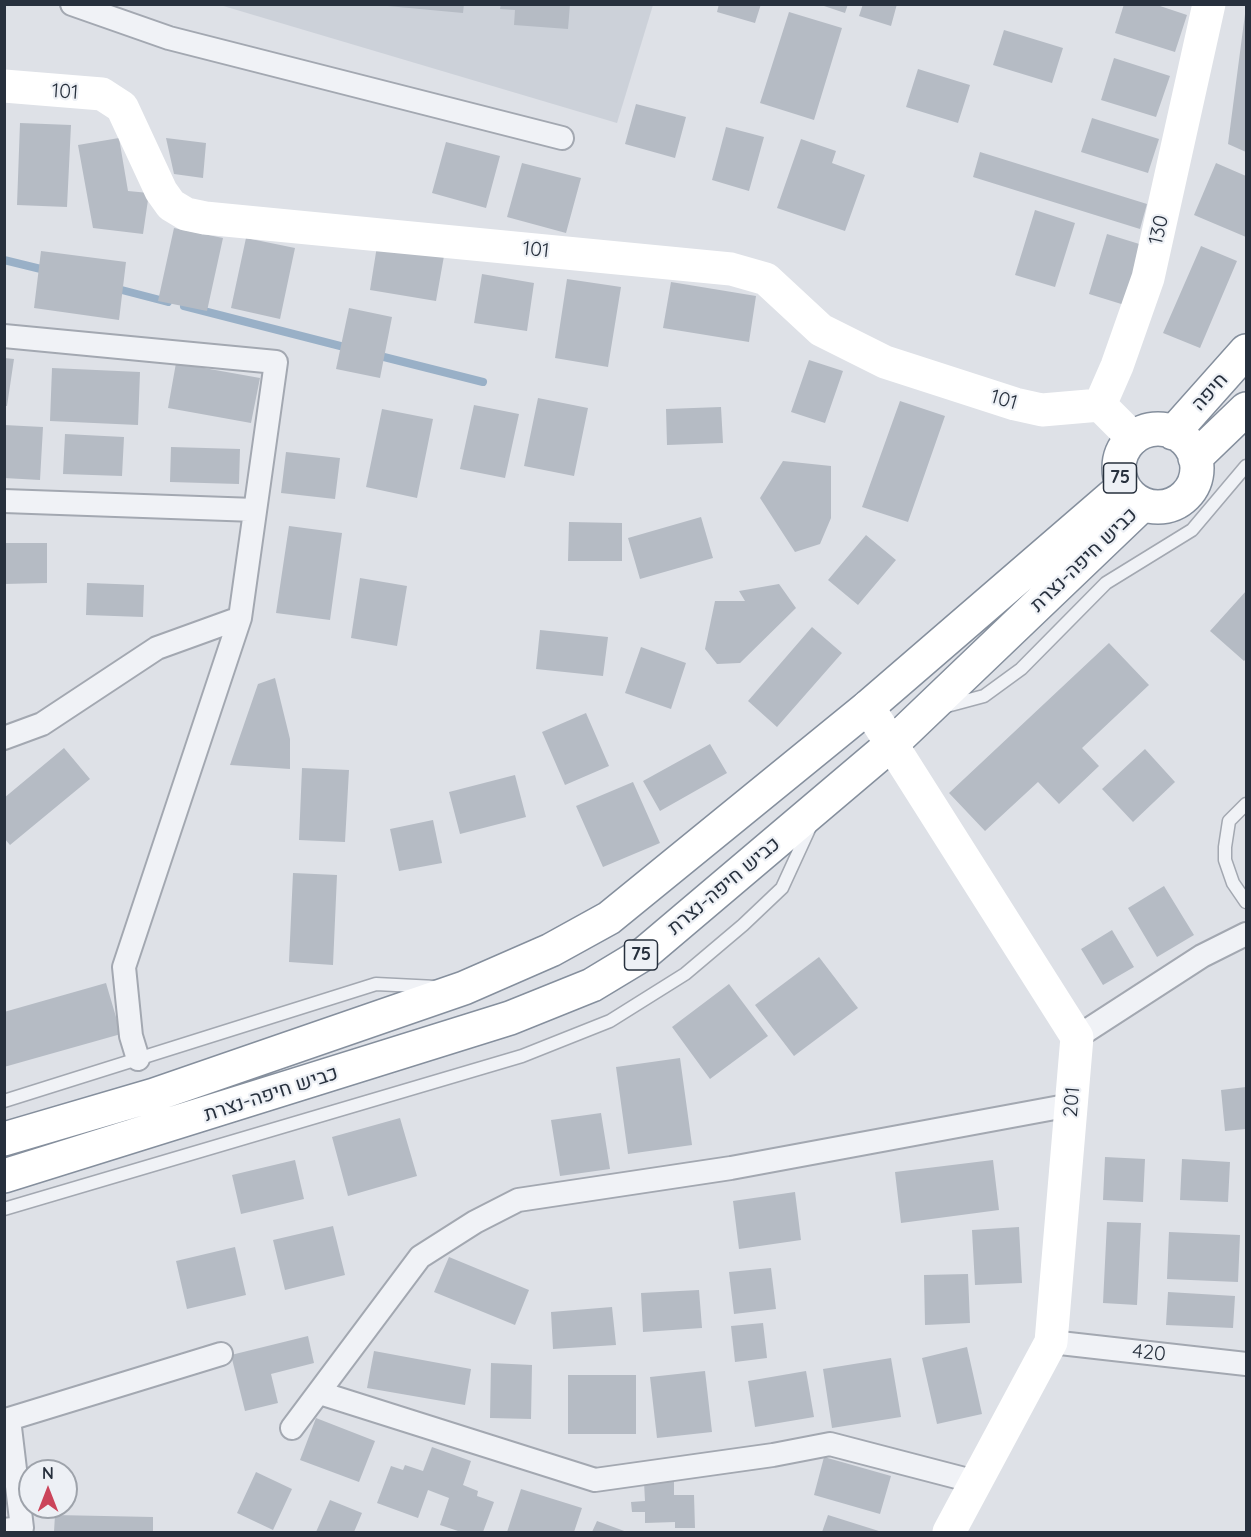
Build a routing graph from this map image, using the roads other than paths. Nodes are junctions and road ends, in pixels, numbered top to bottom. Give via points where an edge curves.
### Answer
1 (72, 4) edge
2 (1209, 4) edge
3 (4, 86) edge
4 (562, 138) dead end
5 (4, 336) edge
6 (1246, 351) edge
7 (1100, 405) junction
8 (1246, 409) edge
9 (1173, 433) junction
10 (1133, 438) junction
11 (1195, 458) junction
12 (1246, 466) edge
13 (1133, 495) junction
14 (4, 501) edge
15 (255, 510) junction
16 (240, 618) junction
17 (868, 707) junction
18 (924, 713) junction
19 (4, 738) edge
20 (893, 743) junction
21 (822, 803) junction
22 (1246, 804) edge
23 (1246, 902) edge
24 (1246, 934) edge
25 (464, 988) junction
26 (1077, 1037) junction
27 (138, 1059) junction
28 (4, 1101) edge
29 (1071, 1105) junction
30 (4, 1139) edge
31 (4, 1176) edge
32 (4, 1209) edge
33 (1051, 1342) junction
34 (221, 1354) dead end
35 (1246, 1364) edge
36 (320, 1393) junction
37 (292, 1428) dead end
38 (976, 1482) junction
39 (4, 1530) edge
40 (949, 1533) edge

1 - 4 street via 169,38
2 - 7 main road, 130 via 1148,278
3 - 7 main road, 101 via 102,94 122,107 162,191 171,205 186,214 731,269 766,279 821,330 885,362 1042,410
5 - 15 street via 276,362
6 - 9 main road, חיפה
7 - 10 main road
8 - 11 main road, חיפה
9 - 10 main road, 75 via 1152,430
9 - 11 main road via 1191,447
10 - 13 main road, 75 via 1119,460 1119,474
11 - 13 main road, 75 via 1195,479 1183,497 1164,506
12 - 18 lane via 1192,530 1106,582 1021,669 984,696
13 - 17 main road, כביש חיפה-נצרת / 75
13 - 18 main road, כביש חיפה-נצרת / 75
14 - 15 street
15 - 16 street
16 - 19 street via 157,648 42,724
16 - 27 street via 124,967 131,1036
17 - 20 main road
17 - 25 main road, כביש חיפה-נצרת / 75 via 609,918 551,950
18 - 20 main road, כביש חיפה-נצרת / 75
20 - 21 main road, כביש חיפה-נצרת / 75
20 - 26 main road
21 - 31 main road, כביש חיפה-נצרת / 75 via 645,952 592,985 510,1018
21 - 32 lane via 782,888 685,974 610,1021 522,1056
22 - 23 lane via 1229,821 1225,860 1233,883
24 - 26 street via 1202,956
25 - 27 lane via 376,984
25 - 30 main road, כביש חיפה-נצרת / 75 via 154,1095
26 - 29 main road, 201
27 - 28 lane
29 - 33 main road, 201
29 - 36 street via 731,1168 518,1200 420,1257
33 - 35 street, 420
33 - 38 main road, 201
34 - 39 street via 9,1419 22,1528
36 - 37 street
36 - 38 street via 595,1480 830,1444
38 - 40 main road, 201

